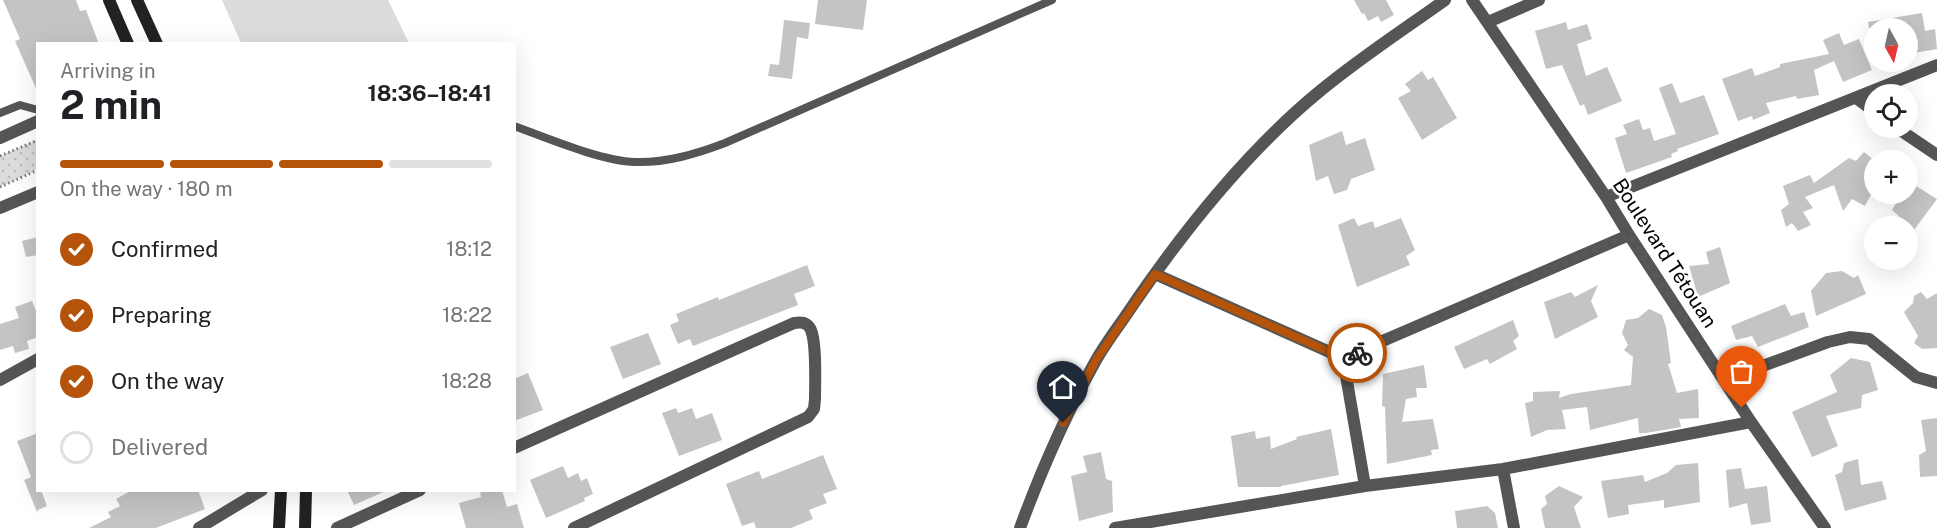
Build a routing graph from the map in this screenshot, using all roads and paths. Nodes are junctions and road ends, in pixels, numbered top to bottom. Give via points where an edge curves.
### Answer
1 (109, 0) edge
2 (137, 0) edge
3 (1052, 0) edge
4 (1445, 0) edge
5 (1472, 0) edge
6 (1539, 0) edge
7 (1488, 22) junction
8 (127, 42) edge
9 (156, 42) edge
10 (1937, 65) edge
11 (1856, 98) junction
12 (1864, 104) edge
13 (36, 109) edge
14 (0, 113) edge
15 (36, 122) edge
16 (516, 127) edge
17 (0, 138) edge
18 (1912, 138) edge
19 (36, 141) edge
20 (1937, 155) edge
21 (0, 156) edge
22 (36, 172) edge
23 (0, 187) edge
24 (36, 193) edge
25 (1606, 197) junction
26 (0, 208) edge
27 (1629, 235) junction
28 (1155, 274) junction
29 (1343, 358) junction
30 (36, 360) edge
31 (0, 380) edge
32 (1724, 380) junction
33 (1937, 383) edge
34 (1751, 422) junction
35 (516, 447) edge
36 (1503, 470) junction
37 (1365, 486) junction
38 (259, 492) edge
39 (281, 492) edge
40 (306, 492) edge
41 (416, 492) edge
42 (199, 528) edge
43 (279, 528) edge
44 (305, 528) edge
45 (337, 528) edge
46 (574, 528) edge
47 (1020, 528) edge
48 (1115, 528) edge
49 (1514, 528) edge
50 (1825, 528) edge

1 - 8 main road
2 - 9 main road
3 - 16 lane via 688,156 633,162 598,155
4 - 28 street via 1320,91 1278,129 1226,183
5 - 7 street, Boulevard Tétouan
6 - 7 street
7 - 25 street, Boulevard Tétouan
10 - 11 street
11 - 12 street
11 - 25 street
13 - 14 lane via 20,105
15 - 17 street
18 - 20 street
19 - 21 path
22 - 23 path
24 - 26 street
25 - 27 street, Boulevard Tétouan
27 - 29 street
27 - 32 street, Boulevard Tétouan
28 - 29 street
28 - 47 street via 1096,360 1063,423
29 - 37 street
30 - 31 street
32 - 33 street via 1828,342 1861,337 1876,343 1916,377
32 - 34 street, Boulevard Tétouan
34 - 36 street
34 - 50 street, Boulevard Tétouan
35 - 46 street via 794,323 809,326 815,399 808,417
36 - 37 street
36 - 49 street
37 - 48 street
38 - 42 street
39 - 43 main road
40 - 44 main road
41 - 45 street

